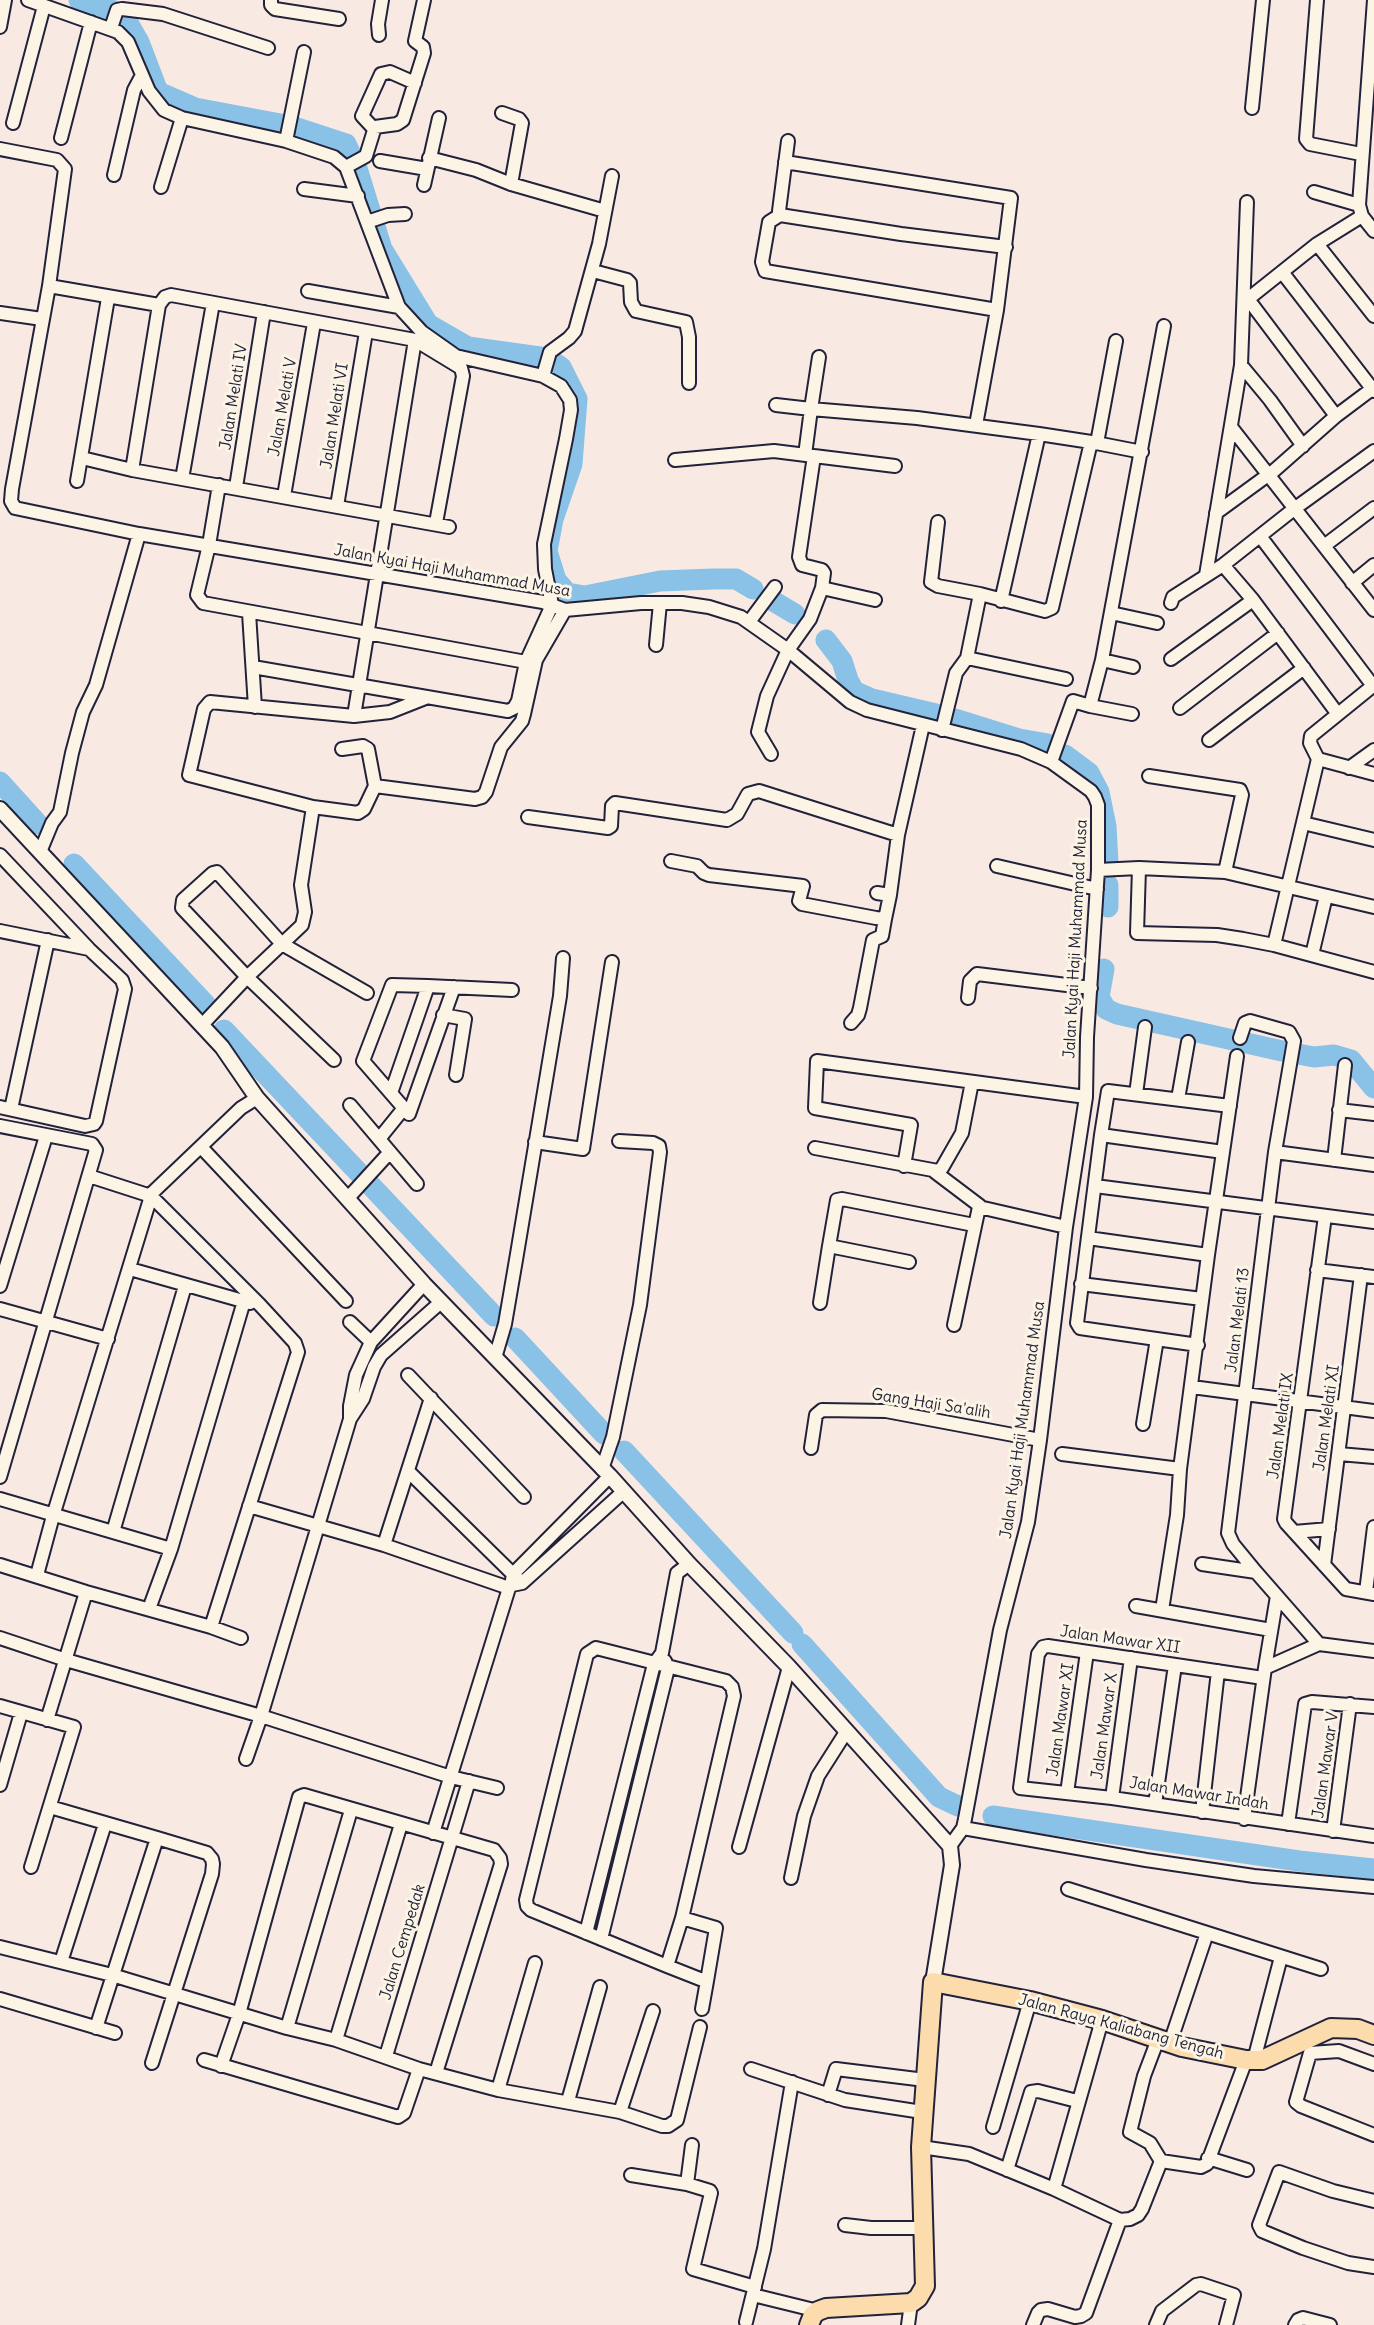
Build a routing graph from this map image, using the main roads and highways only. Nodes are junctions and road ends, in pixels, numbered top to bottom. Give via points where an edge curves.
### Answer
1 (1374, 2035) edge
2 (813, 2318) edge

1 - 2 main road, Jalan Raya Kaliabang Tengah via 1331,2028 1262,2060 1250,2060 1164,2041 1030,2001 933,1982 921,2147 926,2286 911,2303 826,2308

